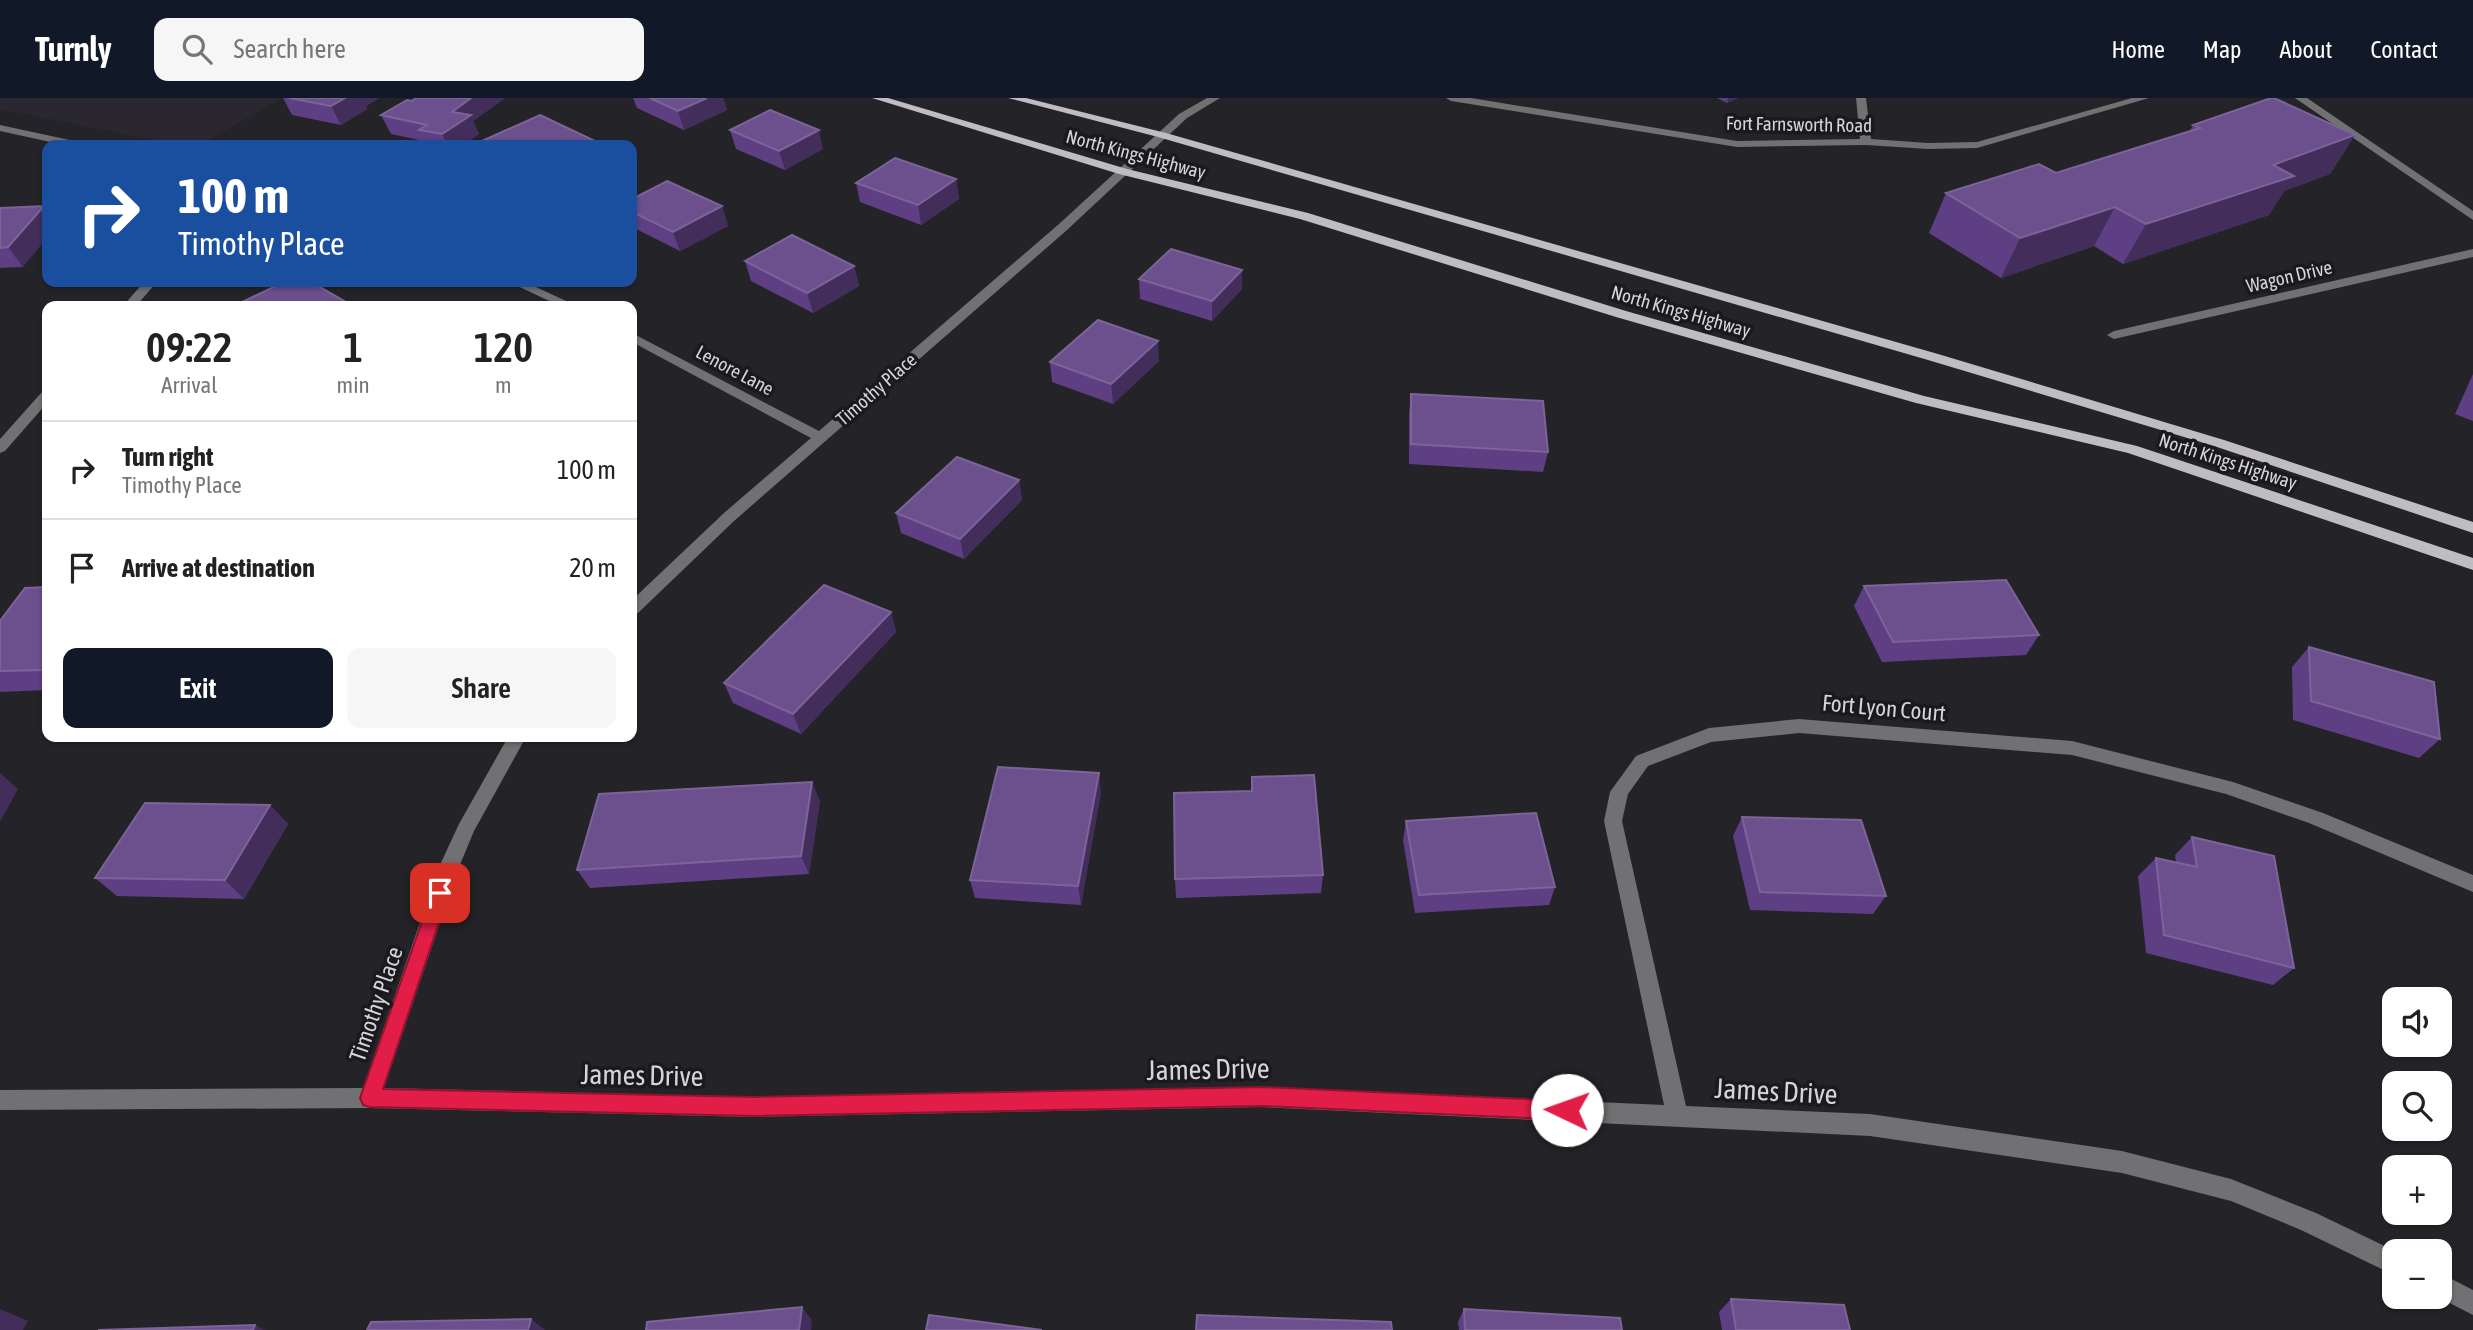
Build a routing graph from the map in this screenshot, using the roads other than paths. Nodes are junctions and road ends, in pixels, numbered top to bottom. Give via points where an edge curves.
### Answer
1 (877, 98) edge
2 (1013, 98) edge
3 (1215, 98) edge
4 (1451, 98) edge
5 (1861, 98) edge
6 (2144, 98) edge
7 (2300, 98) edge
8 (0, 128) edge
9 (1162, 135) junction
10 (56, 140) edge
11 (1866, 142) junction
12 (1123, 172) junction
13 (2473, 216) edge
14 (2473, 253) edge
15 (147, 287) edge
16 (526, 287) edge
17 (134, 301) edge
18 (559, 301) edge
19 (2114, 335) dead end
20 (637, 340) edge
21 (42, 401) edge
22 (821, 438) junction
23 (0, 448) edge
24 (2473, 528) edge
25 (2473, 564) edge
26 (637, 604) edge
27 (514, 742) edge
28 (2473, 884) edge
29 (370, 1098) junction
30 (0, 1100) edge
31 (1677, 1115) junction
32 (2382, 1257) edge
33 (2452, 1292) edge
34 (2473, 1303) edge

1 - 12 main road, North Kings Highway
2 - 9 main road, North Kings Highway
3 - 9 street via 1183,116
4 - 11 street, Fort Farnsworth Road via 1738,144
5 - 11 street
6 - 11 street, Fort Farnsworth Road via 1977,145
7 - 13 street
8 - 10 street
9 - 12 street
9 - 24 main road, North Kings Highway via 2135,416
12 - 22 street, Timothy Place
12 - 25 main road, North Kings Highway via 1304,216 1921,400 2132,449
14 - 19 street, Wagon Drive
15 - 17 street
16 - 18 street
20 - 22 street, Lenore Lane
21 - 23 street
22 - 26 street, Timothy Place
27 - 29 street, Timothy Place via 449,867
28 - 31 street, Fort Lyon Court via 2316,818 2227,787 2072,748 1799,726 1709,735 1642,761 1619,792 1613,821
29 - 30 street, James Drive
29 - 31 street, James Drive via 755,1107 1262,1097
31 - 32 street, James Drive via 1870,1125 2122,1162 2231,1190 2308,1220
33 - 34 street

